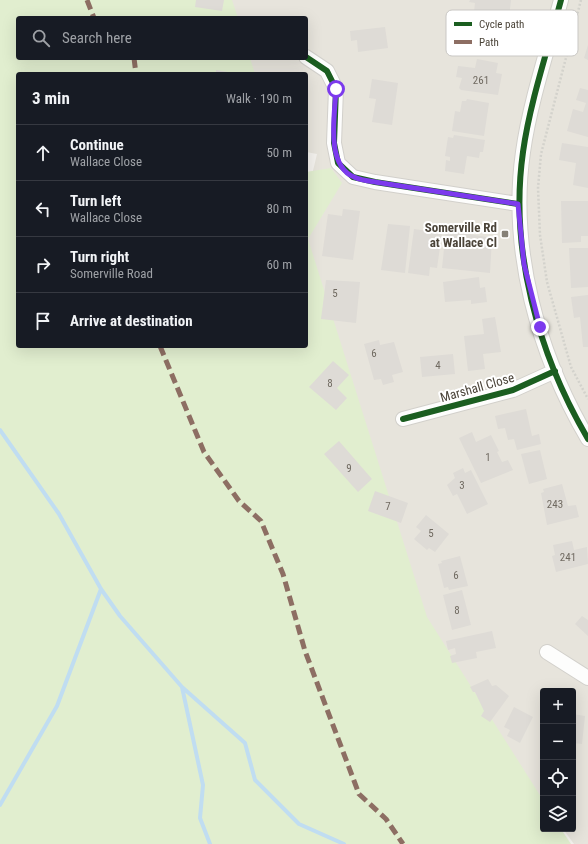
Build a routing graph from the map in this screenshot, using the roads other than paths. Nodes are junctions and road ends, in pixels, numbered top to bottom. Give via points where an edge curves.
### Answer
1 (561, 0) edge
2 (558, 10) edge
3 (546, 56) edge
4 (308, 58) edge
5 (518, 204) junction
6 (555, 371) junction
7 (403, 419) dead end
8 (588, 439) edge
9 (547, 652) dead end
10 (588, 678) edge

1 - 2 street
3 - 5 street via 524,141
4 - 5 street via 326,71 336,89 334,143 338,163 353,177
5 - 6 street via 531,298
6 - 7 street, Marshall Close via 514,390
6 - 8 street
9 - 10 street

